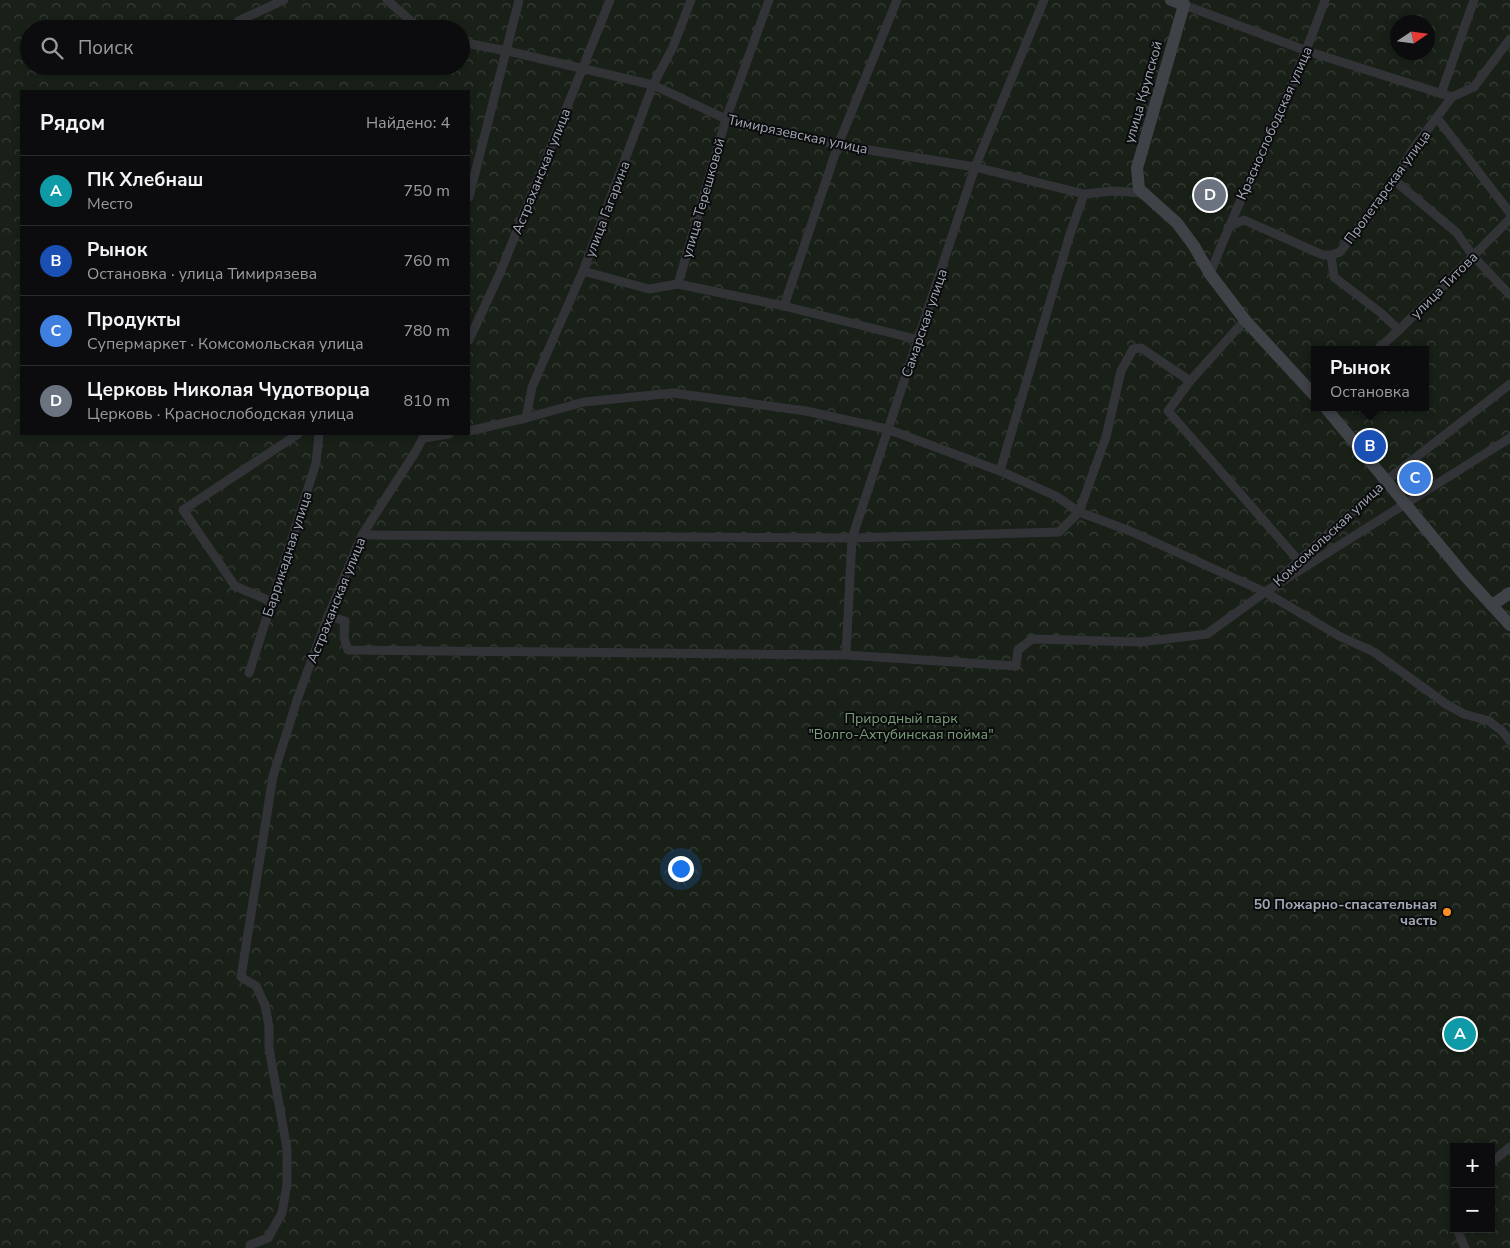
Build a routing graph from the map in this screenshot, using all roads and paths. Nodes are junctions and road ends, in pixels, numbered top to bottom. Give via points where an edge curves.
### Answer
1 (284, 0) edge
2 (387, 0) edge
3 (519, 0) edge
4 (610, 0) edge
5 (691, 0) edge
6 (769, 0) edge
7 (897, 0) edge
8 (1044, 0) edge
9 (1325, 0) edge
10 (1474, 0) edge
11 (1180, 2) edge
12 (240, 20) edge
13 (410, 20) edge
14 (1510, 39) edge
15 (470, 44) edge
16 (507, 51) junction
17 (1307, 51) junction
18 (582, 69) junction
19 (653, 85) junction
20 (1441, 94) junction
21 (1452, 97) junction
22 (1437, 118) junction
23 (726, 119) junction
24 (838, 145) junction
25 (975, 167) junction
26 (1394, 180) junction
27 (470, 193) edge
28 (1142, 193) junction
29 (1084, 194) junction
30 (1510, 213) edge
31 (1510, 219) edge
32 (1228, 227) junction
33 (1331, 255) junction
34 (1474, 256) junction
35 (584, 271) junction
36 (1210, 274) junction
37 (678, 284) junction
38 (1510, 295) edge
39 (784, 306) junction
40 (1244, 320) junction
41 (1399, 330) junction
42 (470, 338) edge
43 (919, 340) junction
44 (1381, 346) edge
45 (1190, 381) junction
46 (1510, 384) edge
47 (1311, 392) edge
48 (1328, 411) edge
49 (526, 418) junction
50 (887, 429) junction
51 (470, 430) edge
52 (296, 435) edge
53 (319, 435) edge
54 (436, 435) edge
55 (424, 436) edge
56 (1510, 438) edge
57 (1000, 471) junction
58 (1387, 480) junction
59 (1405, 504) junction
60 (1079, 512) junction
61 (362, 535) junction
62 (852, 538) junction
63 (1299, 561) junction
64 (1264, 592) junction
65 (1510, 592) edge
66 (272, 602) junction
67 (1492, 605) junction
68 (328, 616) junction
69 (1510, 625) edge
70 (846, 655) junction
71 (249, 672) dead end
72 (1510, 741) edge
73 (1510, 1147) edge
74 (1495, 1160) edge
75 (1459, 1233) edge
76 (250, 1248) edge
77 (1465, 1248) edge

1 - 12 street
2 - 13 street
3 - 16 street
4 - 18 street, Астраханская улица
5 - 19 street, улица Гагарина via 673,47
6 - 23 street, улица Терешковой
7 - 24 street
8 - 25 street, Самарская улица
9 - 17 street, Краснослободская улица
10 - 20 street
11 - 17 street
11 - 28 street, улица Крупской via 1137,168
14 - 21 street via 1474,87
15 - 16 street, Тимирязевская улица
16 - 18 street, Тимирязевская улица
16 - 27 street
17 - 20 street
17 - 32 street, Краснослободская улица
18 - 19 street, Тимирязевская улица
18 - 42 street, Астраханская улица via 500,273
19 - 23 street, Тимирязевская улица
19 - 35 street, улица Гагарина
20 - 21 street
21 - 22 street, Пролетарская улица
22 - 26 street, Пролетарская улица
22 - 30 street
23 - 24 street, Тимирязевская улица
23 - 37 street, улица Терешковой
24 - 25 street, Тимирязевская улица
24 - 39 street
25 - 29 street, Тимирязевская улица
25 - 43 street, Самарская улица
26 - 33 street, Пролетарская улица via 1347,244 1340,252
26 - 34 street via 1457,233
28 - 29 street, Тимирязевская улица
28 - 36 street via 1177,223
29 - 57 street
31 - 34 street, улица Титова
32 - 33 street, Пролетарская улица via 1244,220 1323,256
32 - 36 street, Краснослободская улица
33 - 41 street via 1334,277 1381,312
34 - 38 street
34 - 41 street, улица Титова
35 - 37 street via 649,289
35 - 49 street, улица Гагарина via 532,387
36 - 40 street
37 - 39 street
39 - 43 street
40 - 45 street
40 - 47 street
41 - 44 street, улица Титова
43 - 50 street, Самарская улица
45 - 60 street via 1141,348 1133,349 1121,372 1106,436
45 - 63 street via 1168,411
46 - 58 street, Комсомольская улица
48 - 58 street
49 - 50 street via 584,402 673,393 806,411
49 - 51 street
50 - 57 street
50 - 62 street, Самарская улица
52 - 66 street via 183,510 235,586
53 - 66 street, Баррикадная улица via 316,463
54 - 55 street
55 - 61 street, Астраханская улица
56 - 59 street
57 - 60 street via 1056,496
58 - 59 street
58 - 63 street, Комсомольская улица
59 - 64 street
59 - 67 street
60 - 62 street via 1059,532
60 - 64 street via 1130,531
61 - 62 street
61 - 68 street, Астраханская улица
62 - 70 street, Самарская улица
63 - 64 street, Комсомольская улица
64 - 70 street via 1207,634 1141,642 1032,639 1018,650 1016,666
64 - 72 street via 1339,636 1374,652 1446,704 1464,714 1489,721
65 - 67 street
66 - 71 street, Баррикадная улица
67 - 69 street
68 - 70 street via 345,621 344,637 348,650
68 - 76 street, Астраханская улица via 273,776 241,977 256,986 265,1005 286,1149 287,1184 282,1213 268,1236
73 - 74 street
75 - 77 street

